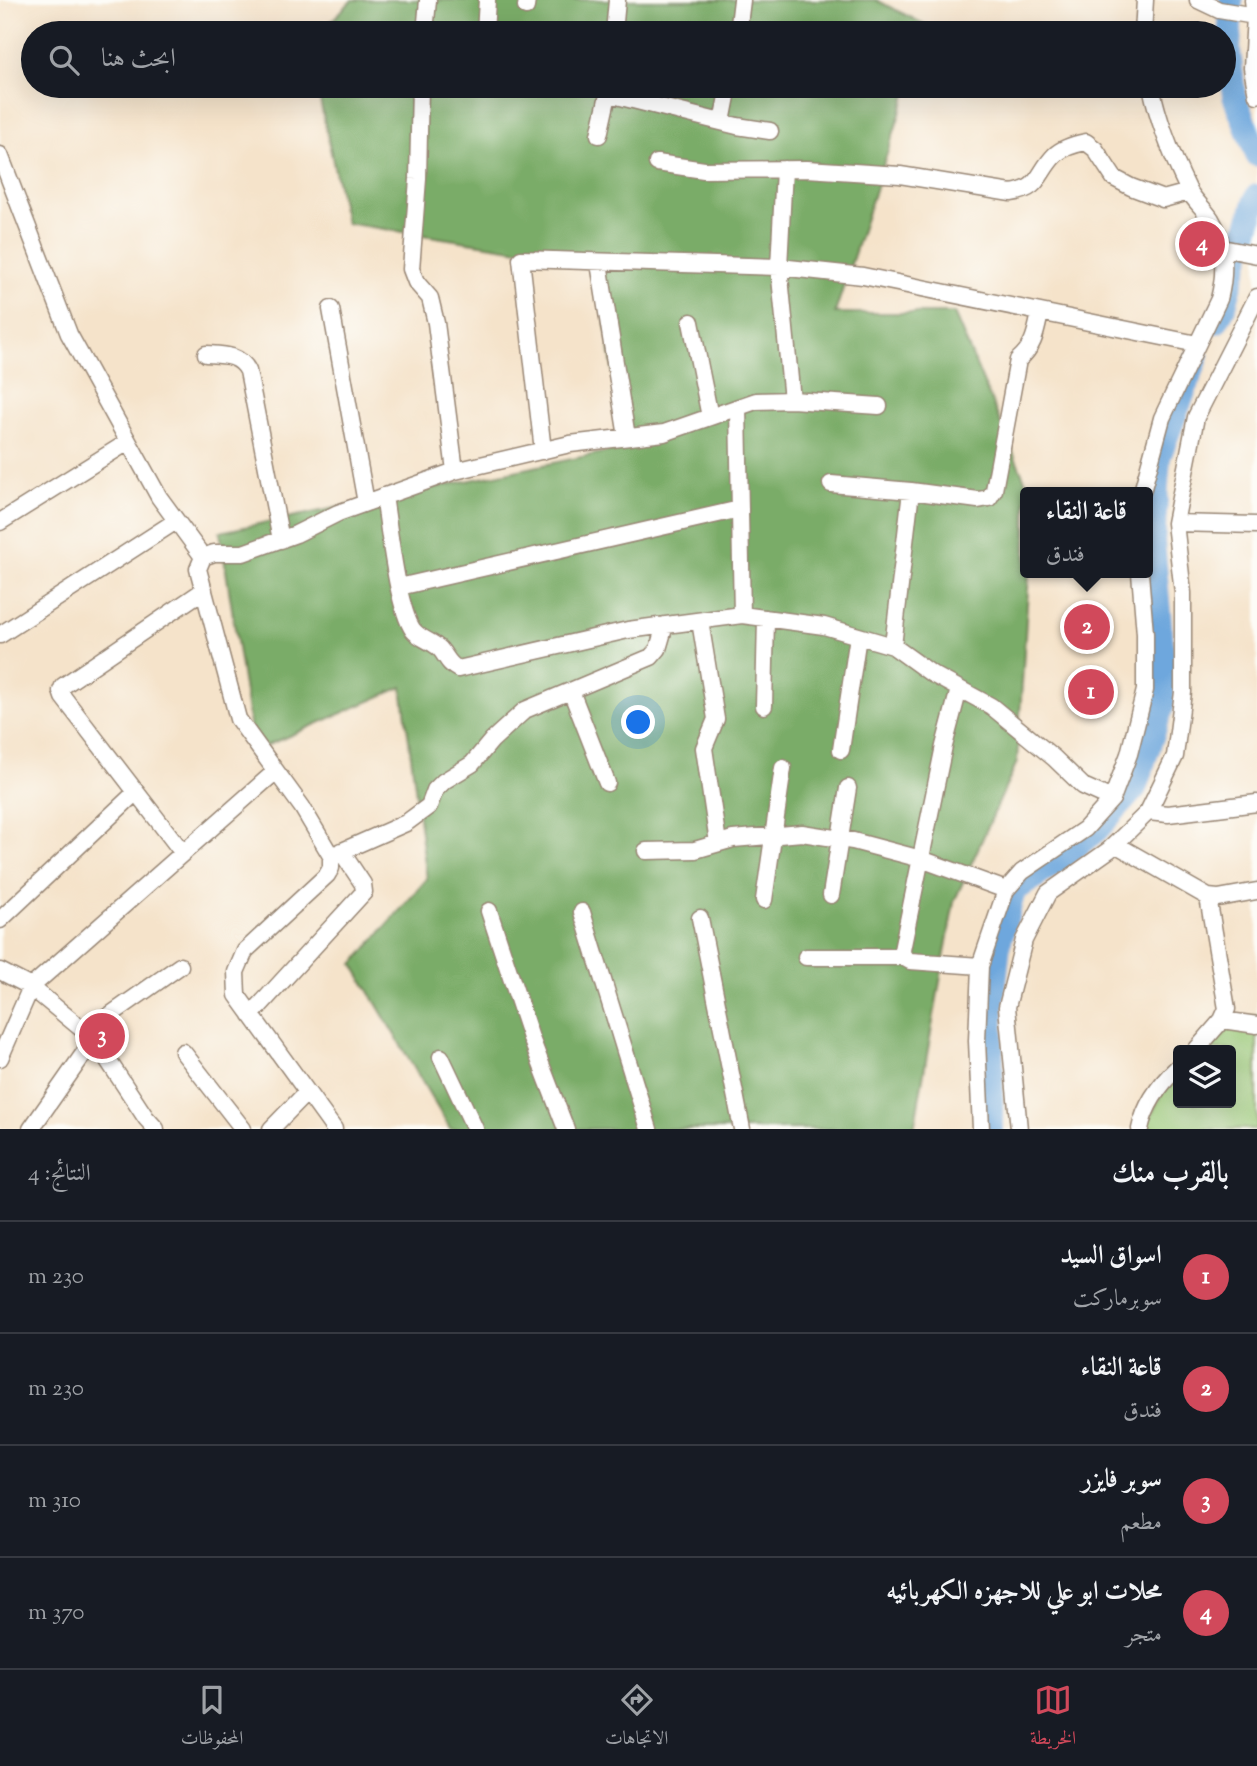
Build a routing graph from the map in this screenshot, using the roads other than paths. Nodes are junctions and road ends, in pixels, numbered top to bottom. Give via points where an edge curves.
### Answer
1 (428, 0) edge
2 (487, 0) edge
3 (617, 0) edge
4 (742, 0) edge
5 (1145, 0) edge
6 (1198, 0) edge
7 (1251, 10) edge
8 (426, 21) edge
9 (486, 21) edge
10 (615, 21) edge
11 (739, 21) edge
12 (1144, 21) edge
13 (1255, 69) edge
14 (1257, 95) edge
15 (420, 98) edge
16 (607, 98) edge
17 (637, 98) edge
18 (727, 98) edge
19 (1154, 98) edge
20 (722, 122) junction
21 (770, 131) dead end
22 (599, 135) dead end
23 (0, 155) edge
24 (657, 163) dead end
25 (784, 169) junction
26 (1189, 192) junction
27 (1222, 248) junction
28 (1257, 255) edge
29 (599, 263) junction
30 (779, 267) junction
31 (1257, 297) edge
32 (331, 309) dead end
33 (1040, 313) junction
34 (691, 322) dead end
35 (1197, 344) junction
36 (206, 354) dead end
37 (792, 400) junction
38 (879, 406) dead end
39 (738, 407) junction
40 (710, 417) junction
41 (627, 438) junction
42 (128, 442) junction
43 (543, 451) junction
44 (455, 471) junction
45 (831, 484) dead end
46 (1143, 487) edge
47 (911, 491) junction
48 (384, 496) junction
49 (366, 503) junction
50 (740, 509) junction
51 (176, 521) junction
52 (0, 522) edge
53 (1175, 523) junction
54 (1257, 525) edge
55 (281, 540) junction
56 (203, 558) junction
57 (1140, 578) edge
58 (399, 587) junction
59 (204, 590) junction
60 (742, 615) junction
61 (766, 618) junction
62 (700, 621) junction
63 (665, 625) junction
64 (0, 635) edge
65 (858, 636) junction
66 (893, 646) junction
67 (958, 689) junction
68 (570, 691) junction
69 (764, 706) dead end
70 (841, 750) dead end
71 (783, 768) dead end
72 (275, 771) junction
73 (607, 783) dead end
74 (848, 788) dead end
75 (136, 792) junction
76 (1112, 799) junction
77 (1257, 803) edge
78 (1148, 812) junction
79 (774, 835) junction
80 (840, 839) junction
81 (718, 843) junction
82 (1115, 844) junction
83 (646, 851) dead end
84 (183, 853) junction
85 (336, 854) junction
86 (921, 859) junction
87 (1006, 890) junction
88 (1257, 891) edge
89 (831, 895) dead end
90 (1208, 897) junction
91 (764, 900) dead end
92 (489, 911) dead end
93 (582, 912) dead end
94 (700, 918) dead end
95 (0, 920) edge
96 (806, 957) dead end
97 (903, 957) junction
98 (980, 965) junction
99 (180, 966) dead end
100 (0, 971) edge
101 (31, 987) junction
102 (251, 1015) junction
103 (1222, 1020) junction
104 (1257, 1025) edge
105 (90, 1036) junction
106 (1200, 1045) edge
107 (183, 1052) dead end
108 (442, 1057) dead end
109 (0, 1058) edge
110 (1173, 1072) edge
111 (307, 1092) junction
112 (147, 1125) edge
113 (31, 1129) edge
114 (243, 1129) edge
115 (271, 1129) edge
116 (334, 1129) edge
117 (475, 1129) edge
118 (566, 1129) edge
119 (649, 1129) edge
120 (742, 1129) edge
121 (981, 1129) edge
122 (1019, 1129) edge
123 (1140, 1129) edge

1 - 8 street
2 - 9 street
3 - 10 street
4 - 11 street
5 - 12 street
6 - 7 street via 1219,10
7 - 13 street
13 - 14 street
15 - 44 street via 411,269 430,298 436,323
16 - 22 street
17 - 20 street
18 - 20 street
19 - 26 street
20 - 21 street
23 - 42 street via 69,334
24 - 25 street via 705,170
25 - 26 street via 900,175 1011,193 1034,185 1057,153 1086,142 1114,178 1131,187 1163,199
25 - 30 street
26 - 27 street via 1212,221
27 - 28 street
27 - 35 street via 1224,281
29 - 30 street
29 - 41 street
29 - 43 street via 522,259
30 - 33 street via 863,276
30 - 37 street
31 - 53 street via 1195,417
32 - 49 street
33 - 35 street
33 - 47 street via 1029,352 1018,360 989,498
34 - 40 street
35 - 46 street via 1162,418
36 - 55 street via 233,356 248,371
37 - 38 street
37 - 39 street via 756,401
39 - 40 street
39 - 50 street
40 - 41 street via 664,433
41 - 43 street
42 - 51 street
42 - 52 street
43 - 44 street
44 - 48 street
45 - 47 street
47 - 66 street
48 - 49 street
48 - 58 street
49 - 55 street
50 - 58 street
50 - 60 street
51 - 56 street
51 - 64 street
53 - 54 street
53 - 78 street via 1183,593 1183,692 1175,756
55 - 56 street
56 - 59 street via 198,569
57 - 76 street via 1145,690
58 - 63 street via 416,633 458,668
59 - 72 street via 238,719
59 - 75 street via 61,691
60 - 61 street
60 - 62 street
61 - 65 street
61 - 69 street
62 - 63 street
62 - 81 street via 716,719 704,748
63 - 68 street via 651,657
65 - 66 street
65 - 70 street
66 - 67 street
67 - 76 street via 991,706 1083,786
67 - 86 street
68 - 73 street
68 - 85 street via 525,710 472,764 443,780 429,806 406,823
71 - 79 street
72 - 84 street
72 - 85 street
74 - 80 street
75 - 84 street
75 - 95 street
76 - 87 street via 1085,829 1022,872
77 - 78 street via 1168,814
78 - 82 street
79 - 80 street via 802,833
79 - 81 street
79 - 91 street
80 - 86 street
80 - 89 street
81 - 83 street via 695,850
82 - 90 street
82 - 122 street via 1048,893 1024,940 1007,1007
84 - 101 street
85 - 102 street via 327,875 245,951 236,972 237,995
85 - 102 street via 363,884 364,892
86 - 87 street
86 - 97 street
87 - 98 street
88 - 90 street
90 - 103 street via 1227,1009
92 - 118 street
93 - 119 street
94 - 120 street
96 - 97 street
97 - 98 street
98 - 121 street
99 - 105 street
100 - 101 street
101 - 105 street
101 - 109 street
102 - 111 street
103 - 104 street
103 - 106 street
105 - 112 street
105 - 113 street
107 - 114 street
108 - 117 street
110 - 123 street via 1156,1091
111 - 115 street
111 - 116 street

